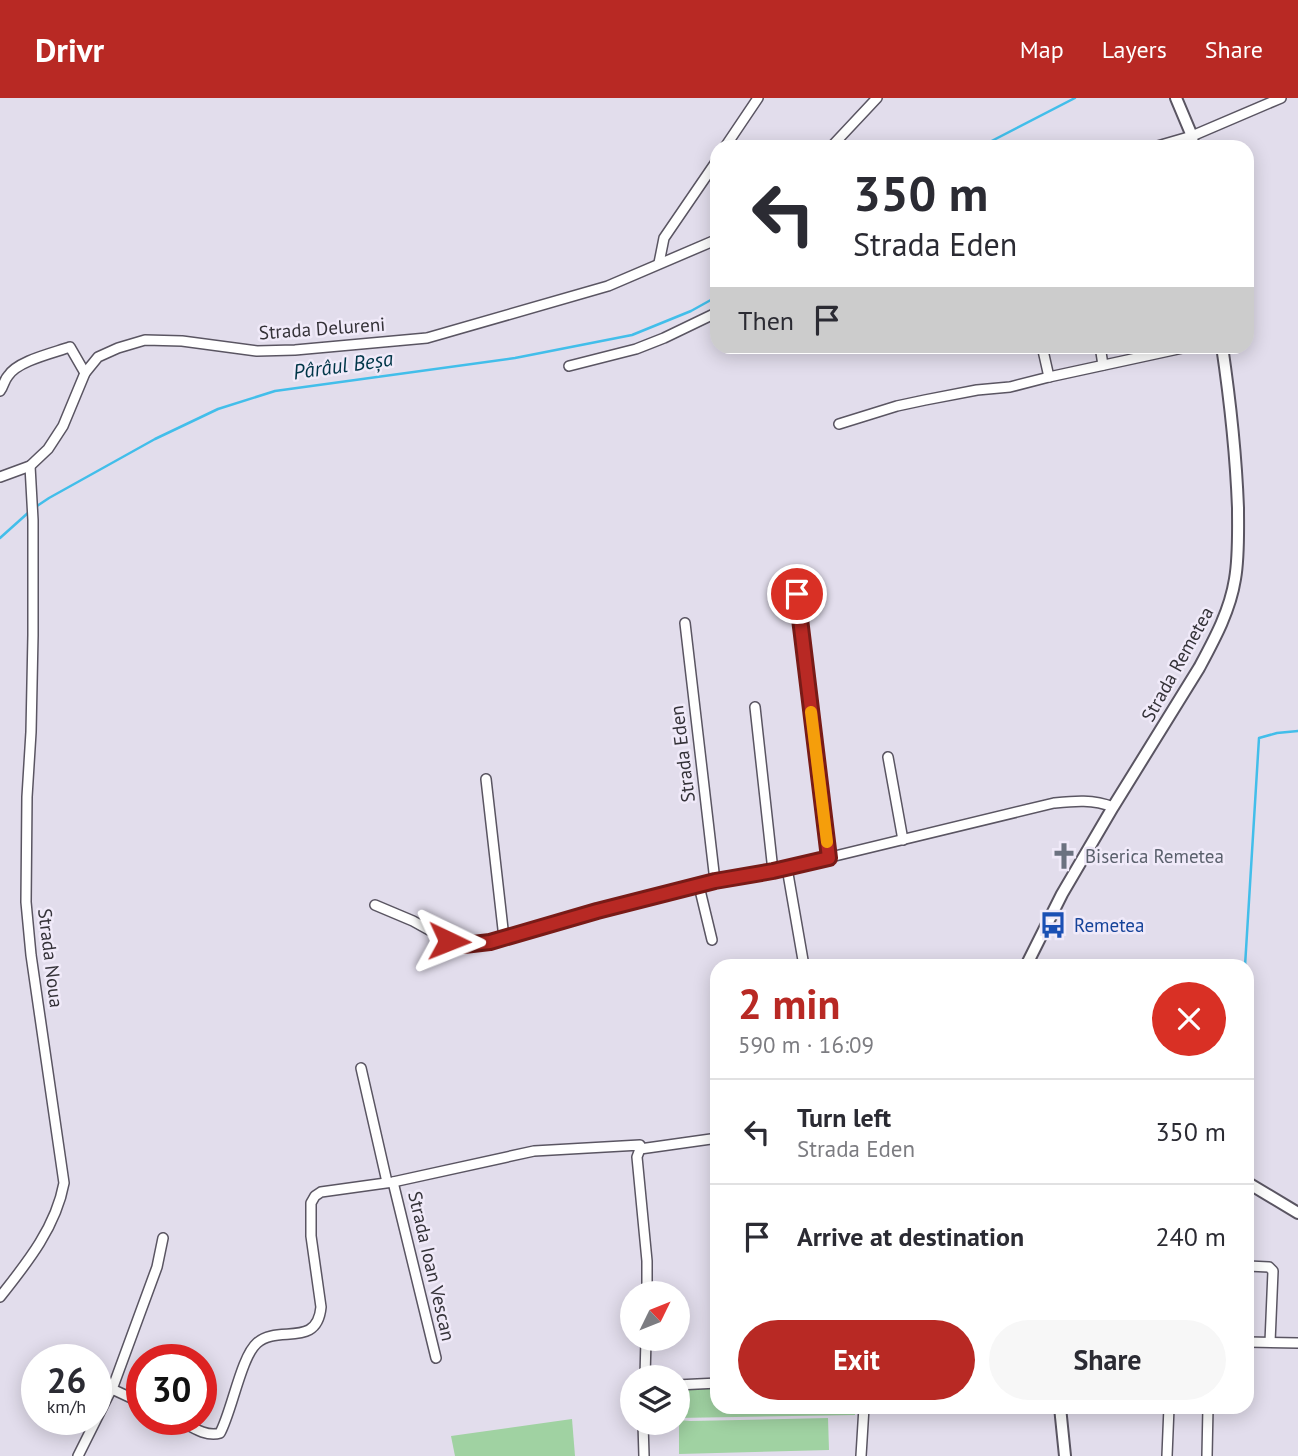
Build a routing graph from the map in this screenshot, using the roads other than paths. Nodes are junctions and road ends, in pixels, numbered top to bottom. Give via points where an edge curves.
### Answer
1 (758, 98) edge
2 (877, 98) edge
3 (1176, 98) edge
4 (1281, 98) edge
5 (730, 140) edge
6 (838, 140) edge
7 (1192, 140) edge
8 (1197, 140) edge
9 (710, 171) edge
10 (710, 243) edge
11 (659, 263) junction
12 (710, 316) edge
13 (1044, 354) edge
14 (1101, 354) edge
15 (1141, 354) edge
16 (1223, 354) edge
17 (1103, 365) junction
18 (569, 366) dead end
19 (85, 373) junction
20 (1048, 377) junction
21 (0, 391) edge
22 (839, 425) dead end
23 (30, 467) junction
24 (0, 477) edge
25 (797, 594) dead end
26 (685, 623) dead end
27 (755, 707) dead end
28 (888, 757) dead end
29 (486, 779) dead end
30 (1113, 807) junction
31 (903, 840) junction
32 (829, 858) junction
33 (787, 868) junction
34 (773, 871) junction
35 (715, 881) junction
36 (699, 886) junction
37 (374, 905) dead end
38 (504, 938) junction
39 (712, 940) dead end
40 (803, 959) edge
41 (1030, 959) edge
42 (361, 1068) dead end
43 (710, 1139) edge
44 (640, 1149) junction
45 (390, 1182) junction
46 (1254, 1187) edge
47 (1298, 1213) edge
48 (163, 1238) dead end
49 (1254, 1266) edge
50 (648, 1281) edge
51 (0, 1297) edge
52 (1254, 1342) edge
53 (1270, 1342) junction
54 (1298, 1343) edge
55 (436, 1358) dead end
56 (710, 1383) edge
57 (690, 1384) edge
58 (112, 1390) joint
59 (126, 1396) edge
60 (864, 1414) edge
61 (1061, 1414) edge
62 (1169, 1414) edge
63 (1208, 1414) edge
64 (217, 1434) edge
65 (89, 1435) edge
66 (643, 1435) edge
67 (78, 1456) edge
68 (644, 1456) edge
69 (861, 1456) edge
70 (1065, 1456) edge
71 (1167, 1456) edge
72 (1207, 1456) edge

1 - 5 street
2 - 6 street
3 - 7 street
4 - 8 street
9 - 11 street via 664,238
10 - 11 street, Strada Delureni
11 - 19 street, Strada Delureni via 608,286 427,338 257,351 145,340 98,357
12 - 18 street via 636,349
13 - 20 street
14 - 17 street
15 - 17 street
16 - 30 street, Strada Remetea via 1237,490 1238,559 1231,596 1212,646
17 - 20 street
19 - 21 street via 70,347 16,366
19 - 23 street, Strada Delureni via 63,426
20 - 22 street via 916,402
23 - 24 street, Strada Delureni
23 - 51 street, Strada Noua via 26,902 64,1183 39,1244
25 - 32 street
26 - 35 street, Strada Eden
27 - 34 street
28 - 31 street
29 - 38 street
30 - 31 street via 1090,801 1054,803
30 - 41 street, Strada Remetea
31 - 32 street
32 - 33 street
33 - 34 street
33 - 40 street
34 - 35 street
35 - 36 street
36 - 38 street
36 - 39 street
37 - 38 street via 464,945
42 - 45 street, Strada Ioan Vescan
43 - 44 street
44 - 45 street, Strada Ioan Vescan via 640,1144 534,1151
44 - 50 street via 636,1157
45 - 55 street, Strada Ioan Vescan
45 - 64 street, Strada Ioan Vescan via 315,1196 311,1236 321,1307 317,1325 257,1342
46 - 47 street
48 - 58 street via 157,1267
49 - 53 street via 1273,1271
52 - 53 street
53 - 54 street
56 - 57 street
58 - 59 street
60 - 69 street
61 - 70 street
62 - 71 street
63 - 72 street
65 - 67 street
66 - 68 street

